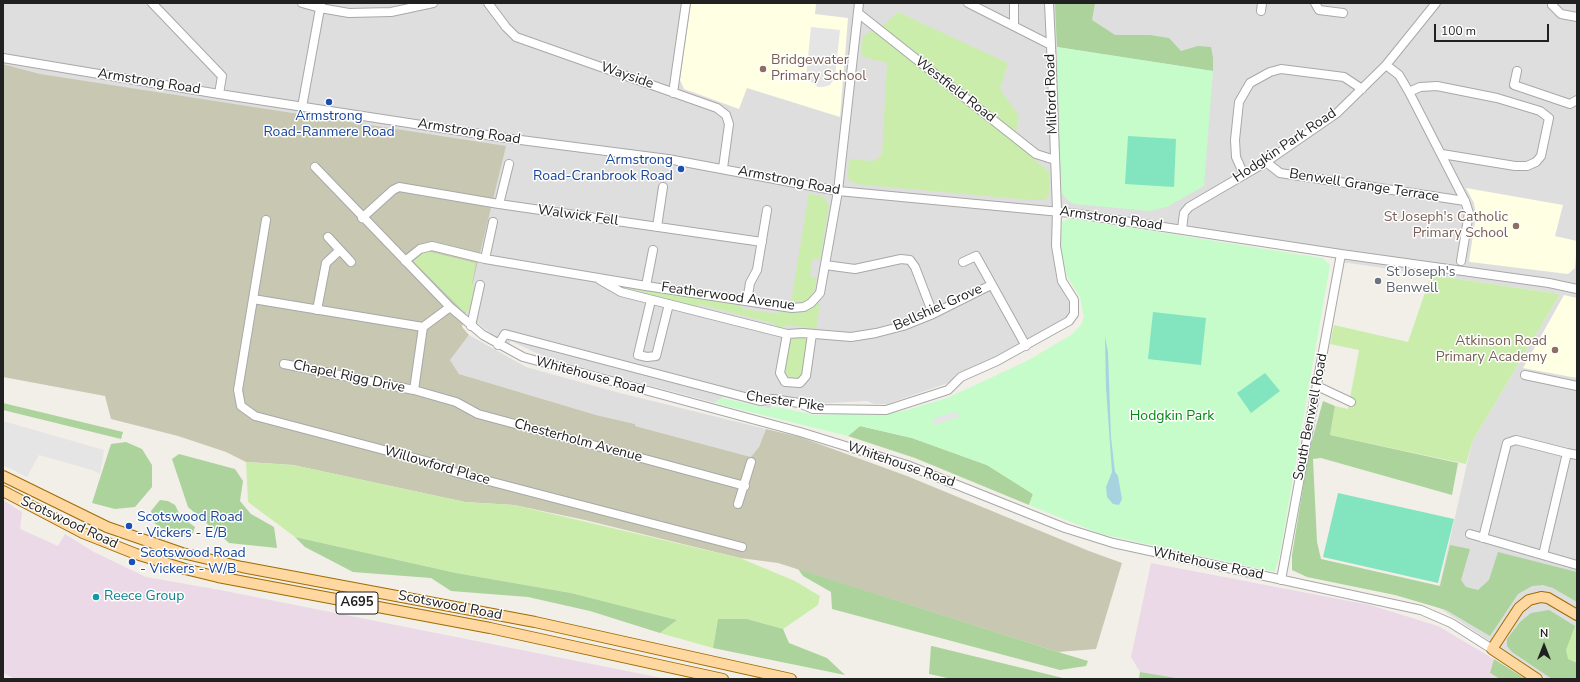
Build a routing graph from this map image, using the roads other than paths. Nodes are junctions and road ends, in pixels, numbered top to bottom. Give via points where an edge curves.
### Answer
1 (152, 3) edge
2 (302, 3) edge
3 (433, 3) edge
4 (488, 3) edge
5 (686, 3) edge
6 (859, 3) edge
7 (968, 3) edge
8 (1014, 3) edge
9 (1049, 3) edge
10 (1315, 3) edge
11 (1436, 3) edge
12 (1553, 3) edge
13 (320, 6) edge
14 (858, 13) junction
15 (1343, 13) dead end
16 (1577, 17) edge
17 (1014, 26) junction
18 (1051, 45) junction
19 (3, 58) edge
20 (1386, 66) junction
21 (1517, 71) dead end
22 (1362, 89) junction
23 (1409, 92) junction
24 (673, 93) junction
25 (219, 94) junction
26 (1577, 100) edge
27 (302, 107) junction
28 (1442, 154) junction
29 (1055, 160) junction
30 (1266, 162) junction
31 (509, 164) dead end
32 (315, 167) dead end
33 (723, 168) junction
34 (1244, 175) junction
35 (664, 187) dead end
36 (838, 191) junction
37 (1465, 201) junction
38 (498, 204) junction
39 (767, 210) dead end
40 (1057, 211) junction
41 (362, 218) junction
42 (266, 220) dead end
43 (493, 222) dead end
44 (657, 227) junction
45 (1182, 229) junction
46 (328, 237) dead end
47 (762, 242) junction
48 (340, 250) junction
49 (652, 250) dead end
50 (1341, 254) junction
51 (485, 259) junction
52 (405, 261) junction
53 (1461, 261) dead end
54 (351, 262) dead end
55 (964, 262) dead end
56 (824, 265) junction
57 (594, 277) junction
58 (480, 285) dead end
59 (991, 285) junction
60 (646, 286) junction
61 (1577, 289) edge
62 (253, 299) junction
63 (651, 300) junction
64 (747, 301) junction
65 (669, 304) junction
66 (450, 307) junction
67 (317, 310) junction
68 (932, 314) junction
69 (471, 326) junction
70 (423, 327) junction
71 (787, 334) junction
72 (812, 334) junction
73 (498, 345) junction
74 (1026, 346) junction
75 (284, 364) dead end
76 (1525, 376) dead end
77 (1317, 386) junction
78 (1577, 386) edge
79 (414, 390) junction
80 (1351, 402) dead end
81 (1567, 453) junction
82 (1577, 455) edge
83 (751, 462) dead end
84 (3, 476) edge
85 (745, 486) junction
86 (3, 491) edge
87 (738, 504) dead end
88 (1470, 534) dead end
89 (1483, 538) junction
90 (742, 547) dead end
91 (1543, 555) junction
92 (1577, 564) edge
93 (1281, 580) junction
94 (1577, 615) edge
95 (1492, 649) junction
96 (723, 679) edge
97 (791, 679) edge
98 (1537, 679) edge

1 - 25 street via 222,76
2 - 13 street
3 - 13 street via 391,12 350,13
4 - 24 street, Wayside via 516,37
5 - 24 street
6 - 14 street, Featherwood Avenue
7 - 17 street, Milford Road
8 - 17 street
9 - 18 street
10 - 15 street via 1319,10
11 - 20 street, Hodgkin Park Road
12 - 16 street via 1561,14
13 - 27 street
14 - 29 street, Westfield Road via 1036,154
14 - 36 street, Featherwood Avenue
17 - 18 street, Milford Road
18 - 29 street, Milford Road
19 - 25 street, Armstrong Road
20 - 22 street, Hodgkin Park Road
20 - 23 street via 1399,75
21 - 26 street via 1514,85 1570,104
22 - 30 street, Hodgkin Park Road via 1337,113
22 - 34 street via 1344,77 1281,70 1270,72 1250,83 1239,102 1235,140 1236,157
23 - 28 street
23 - 28 street via 1420,87 1437,86 1497,98 1540,111 1549,118 1541,156 1527,166
24 - 33 street, Wayside via 718,108 726,115 729,124
25 - 27 street, Armstrong Road
27 - 33 street, Armstrong Road
28 - 37 street
29 - 40 street, Milford Road
30 - 34 street, Hodgkin Park Road
30 - 37 street, Benwell Grange Terrace via 1280,173
31 - 38 street
32 - 41 street, Whitehouse Road
33 - 36 street, Armstrong Road
34 - 45 street, Hodgkin Park Road via 1190,207 1184,213
35 - 44 street
36 - 40 street, Armstrong Road
36 - 56 street, Featherwood Avenue
37 - 53 street via 1469,213
38 - 41 street, Walwick Fell via 399,188 393,190
38 - 44 street, Walwick Fell
39 - 47 street
40 - 45 street, Armstrong Road
40 - 74 street, Chester Pike via 1056,246 1062,281 1074,300 1074,314 1070,321
41 - 52 street, Whitehouse Road
42 - 62 street, Willowford Place
43 - 51 street
44 - 47 street, Walwick Fell
45 - 50 street, Armstrong Road
46 - 48 street
47 - 64 street via 757,270 750,283
48 - 54 street
48 - 67 street via 326,264
49 - 60 street, Featherwood Avenue
50 - 61 street, Armstrong Road
50 - 77 street, South Benwell Road
51 - 52 street, Featherwood Avenue via 432,246 420,249
51 - 57 street, Featherwood Avenue
52 - 66 street, Whitehouse Road
55 - 59 street, Bellshiel Grove via 976,256
56 - 64 street, Featherwood Avenue via 820,293 817,299 804,307 792,308
56 - 68 street via 855,269 901,259 910,260
57 - 60 street, Featherwood Avenue
57 - 63 street, Featherwood Avenue via 621,292
58 - 69 street
59 - 68 street, Bellshiel Grove
59 - 74 street, Bellshiel Grove
60 - 64 street, Featherwood Avenue
62 - 67 street
62 - 90 street, Willowford Place via 238,390 241,406 255,416 437,464 461,474
63 - 65 street, Featherwood Avenue
63 - 65 street, Featherwood Avenue via 638,354 647,358 656,356
65 - 71 street, Featherwood Avenue
66 - 69 street, Whitehouse Road
66 - 70 street
67 - 70 street
68 - 72 street, Bellshiel Grove via 903,326 852,338
69 - 73 street, Whitehouse Road
70 - 79 street, Chapel Rigg Drive
71 - 72 street, Featherwood Avenue
71 - 72 street, Featherwood Avenue via 780,373 785,382 800,383 806,376
73 - 74 street, Chester Pike via 505,334 760,401 773,399 799,403 813,409 886,410 948,390 961,377
73 - 93 street, Whitehouse Road via 523,357 800,432 907,465 1065,528 1113,543
75 - 79 street, Chapel Rigg Drive
76 - 78 street
77 - 80 street
77 - 93 street, South Benwell Road
79 - 85 street, Chesterholm Avenue via 456,402 478,414
81 - 82 street
81 - 89 street via 1516,440 1507,442
81 - 91 street
83 - 85 street
84 - 97 main road, Scotswood Road / A695 via 106,527 189,555 521,620
85 - 87 street
86 - 96 main road, Scotswood Road / A695 via 83,532 136,554 179,567 490,628
88 - 89 street
89 - 91 street
91 - 92 street
93 - 95 street, Whitehouse Road via 1421,610 1451,623
94 - 95 main road via 1548,598 1529,600 1519,608
95 - 98 main road, Whitehouse Road

